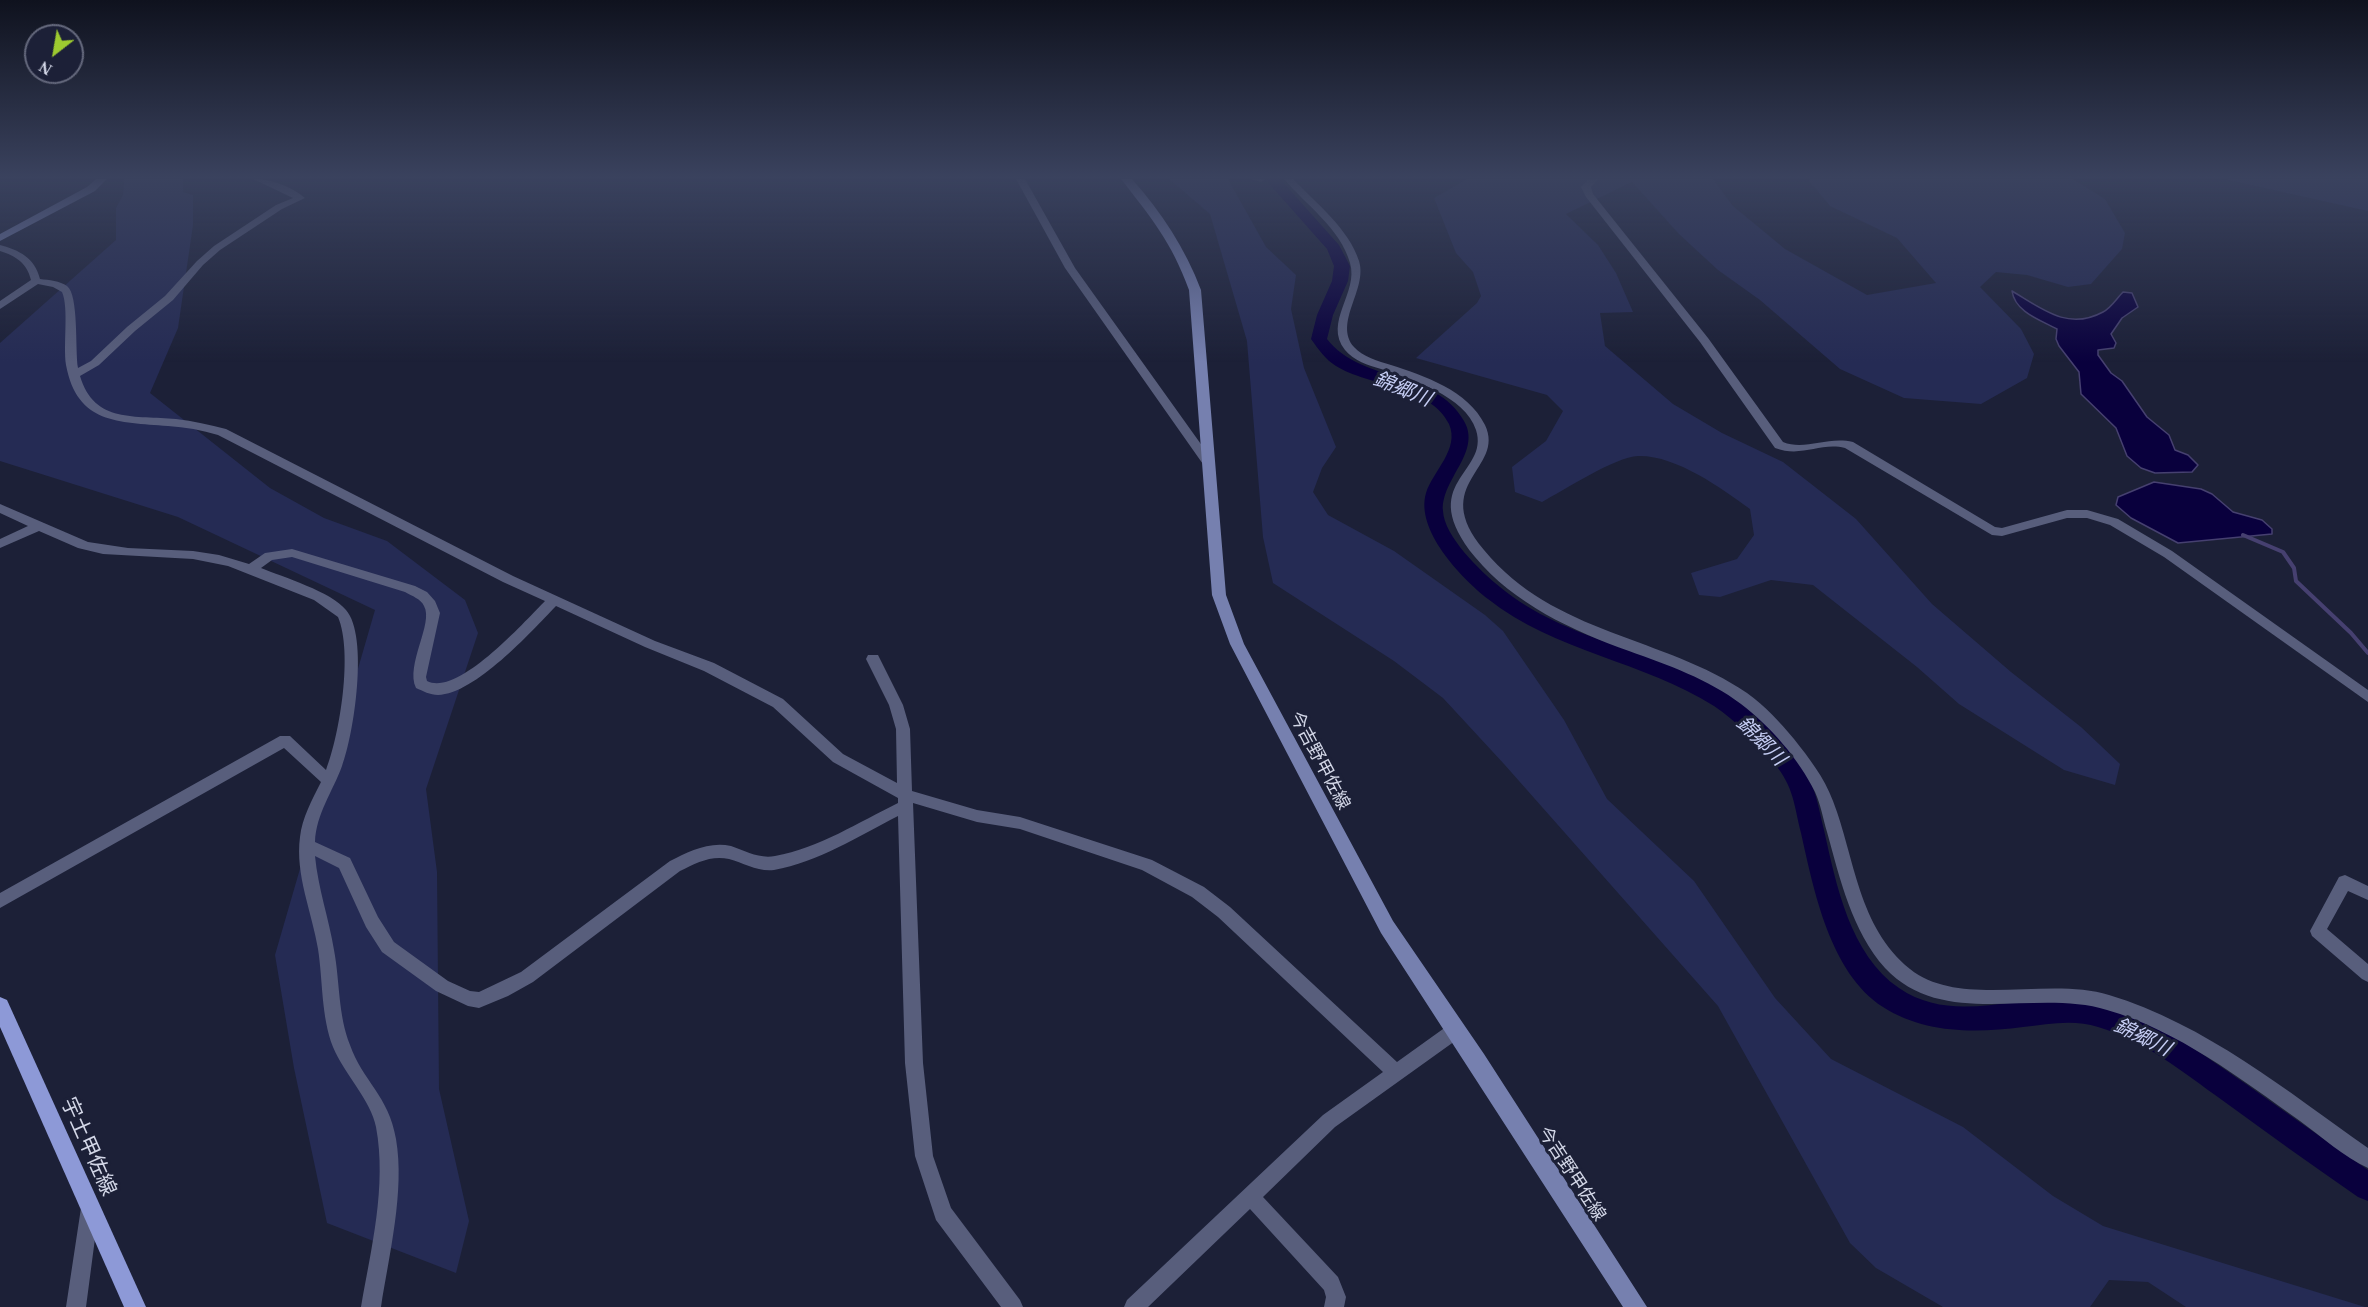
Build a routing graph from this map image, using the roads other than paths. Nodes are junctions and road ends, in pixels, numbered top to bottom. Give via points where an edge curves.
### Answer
1 (229, 240) edge
2 (1054, 240) edge
3 (1173, 240) edge
4 (1342, 240) edge
5 (1625, 240) edge
6 (0, 248) edge
7 (36, 282) junction
8 (0, 306) edge
9 (74, 375) junction
10 (1209, 464) junction
11 (0, 508) edge
12 (36, 527) junction
13 (0, 543) edge
14 (251, 569) junction
15 (555, 600) junction
16 (873, 659) dead end
17 (2368, 697) edge
18 (328, 780) junction
19 (906, 800) junction
20 (307, 846) junction
21 (2368, 893) edge
22 (0, 901) edge
23 (2368, 974) edge
24 (0, 1006) edge
25 (1456, 1030) junction
26 (1396, 1072) junction
27 (2368, 1159) edge
28 (1250, 1196) junction
29 (90, 1206) junction
30 (76, 1307) edge
31 (135, 1307) edge
32 (371, 1307) edge
33 (1013, 1307) edge
34 (1134, 1307) edge
35 (1334, 1307) edge
36 (1636, 1307) edge

1 - 9 street via 95,363
2 - 10 street
3 - 10 main road, 今吉野甲佐線 via 1196,290
4 - 27 street via 1357,268 1356,285 1342,324 1343,337 1350,349 1449,394 1480,425 1485,440 1455,495 1454,507 1462,529 1479,554 1514,586 1552,612 1605,637 1691,667 1770,719 1821,789 1851,889 1888,961 1911,980 1942,992 2082,994 2110,1002 2186,1035
5 - 17 street via 1704,340 1779,445 1796,451 1837,441 1849,445 1992,531 2002,532 2067,514 2086,514 2114,522 2168,554
6 - 7 street via 24,258
7 - 8 street
7 - 9 street via 66,290
9 - 15 street via 84,399 97,410 120,418 222,432
10 - 25 main road, 今吉野甲佐線 via 1219,595 1237,644 1382,917
11 - 12 street
12 - 13 street
12 - 14 street via 88,547 193,555
14 - 15 street via 269,556 292,553 424,596 433,613 419,677 421,684 430,689 441,690 472,675
14 - 18 street via 317,596 343,614 350,625 345,731
15 - 19 street via 709,667 778,703 838,758
16 - 19 street via 896,705 903,729
18 - 20 street via 310,819
18 - 22 street via 285,740
19 - 20 street via 802,856 773,863 754,862 730,853 699,854 675,866 527,977 479,1000 442,986 388,947 345,863
19 - 26 street via 1020,823 1147,865 1198,892
19 - 33 street via 914,1063 924,1156 943,1214
20 - 32 street via 339,1037 384,1124 387,1196
21 - 23 street via 2345,882 2318,931
24 - 29 main road, 宇土甲佐線
25 - 26 street
25 - 36 main road, 今吉野甲佐線
26 - 28 street via 1329,1121
28 - 34 street
28 - 35 street via 1330,1284 1336,1297
29 - 30 street
29 - 31 main road, 宇土甲佐線

